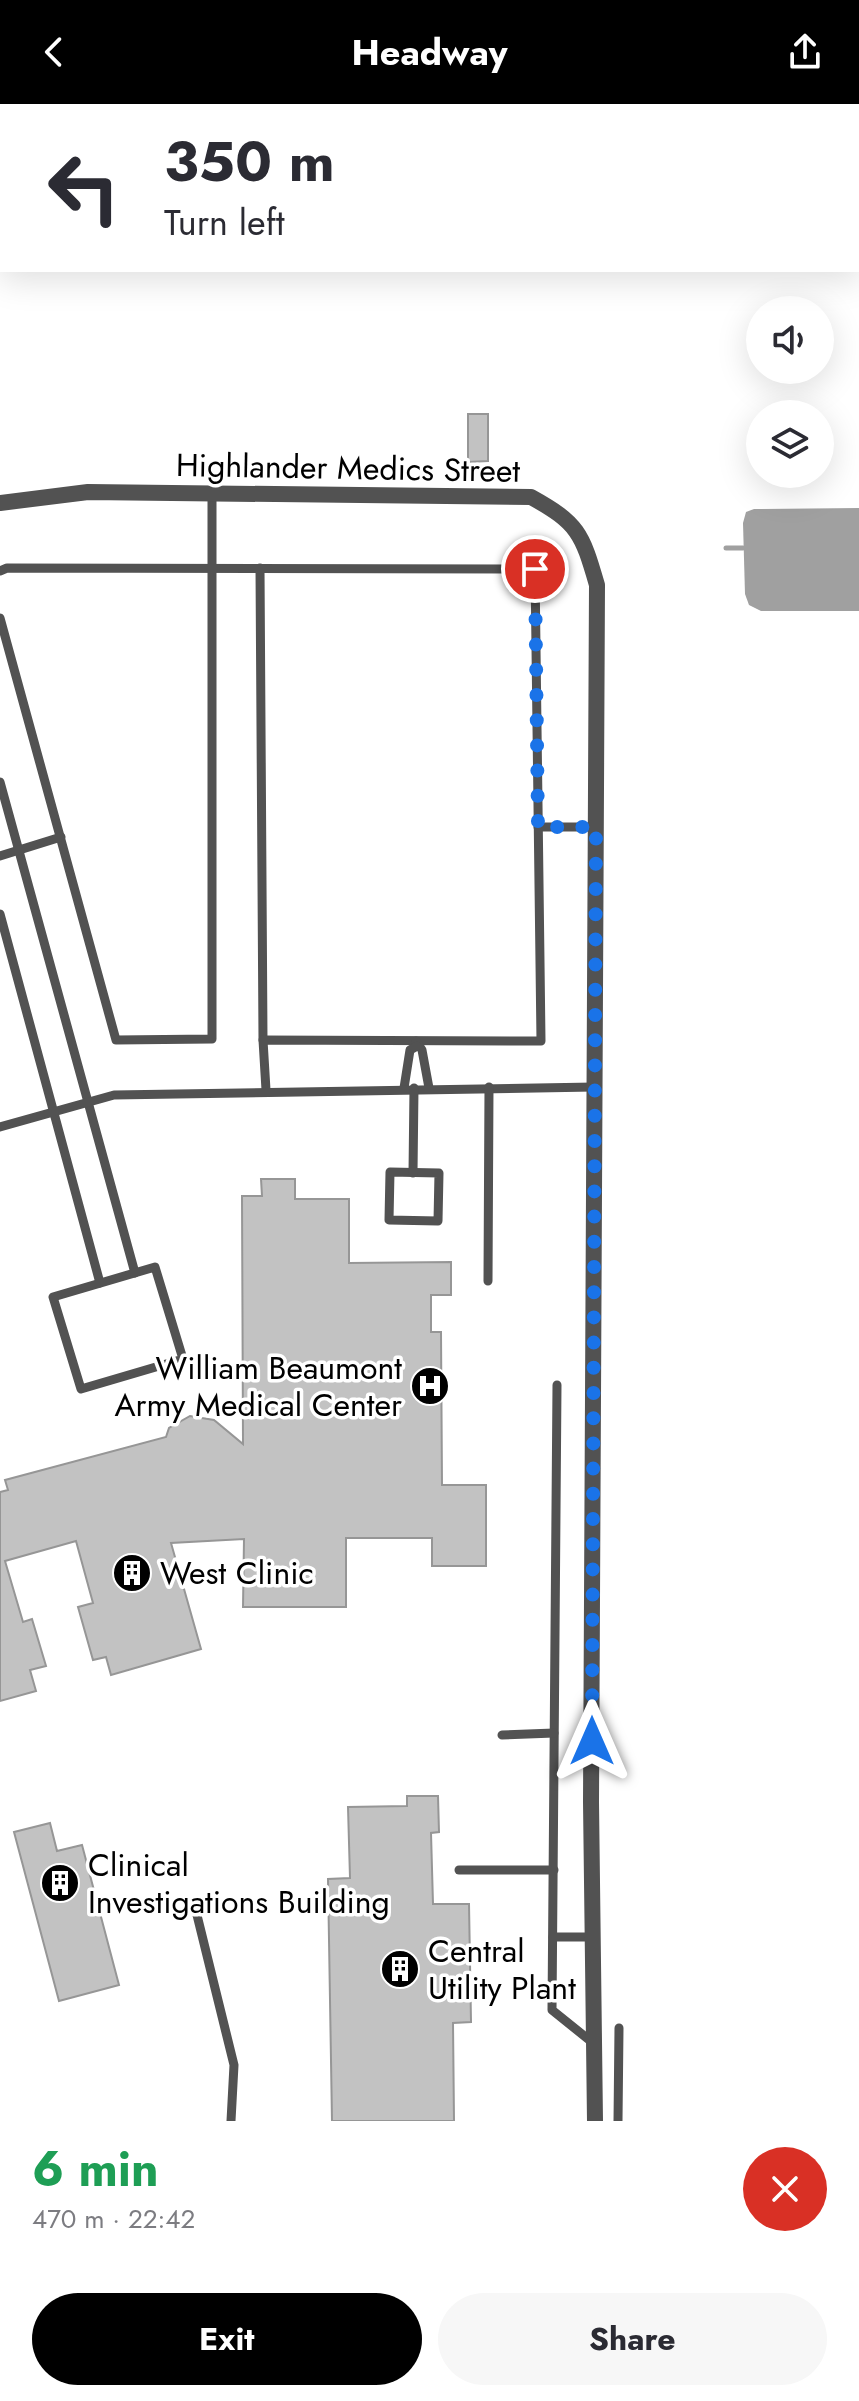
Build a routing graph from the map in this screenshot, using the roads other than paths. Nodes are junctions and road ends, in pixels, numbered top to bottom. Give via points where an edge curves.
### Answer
1 (212, 494) junction
2 (0, 503) edge
3 (212, 567) junction
4 (260, 568) junction
5 (0, 571) edge
6 (0, 618) edge
7 (0, 782) edge
8 (538, 827) junction
9 (596, 827) junction
10 (61, 837) junction
11 (19, 850) junction
12 (0, 856) edge
13 (0, 914) edge
14 (263, 1040) junction
15 (416, 1043) junction
16 (489, 1087) junction
17 (594, 1087) junction
18 (409, 1088) junction
19 (429, 1088) junction
20 (266, 1090) junction
21 (88, 1102) junction
22 (54, 1112) junction
23 (0, 1127) edge
24 (413, 1173) junction
25 (135, 1273) junction
26 (488, 1281) dead end
27 (100, 1283) junction
28 (557, 1385) dead end
29 (554, 1733) junction
30 (502, 1735) dead end
31 (459, 1870) dead end
32 (554, 1870) junction
33 (195, 1907) dead end
34 (553, 1937) junction
35 (594, 1937) junction
36 (619, 2028) dead end
37 (596, 2045) junction
38 (231, 2121) edge
39 (595, 2121) edge
40 (618, 2121) edge

1 - 2 street, Highlander Medics Street via 88,492
1 - 3 lane
1 - 9 street, Highlander Medics Street via 531,497 563,515 584,540 597,585
3 - 4 lane
3 - 5 lane
3 - 10 lane via 212,1039 116,1040
4 - 8 lane via 535,569
4 - 14 lane
6 - 10 lane
7 - 11 lane
8 - 9 lane
8 - 15 lane via 541,1041
9 - 17 street, Highlander Medics Street
10 - 11 lane
11 - 12 lane
11 - 21 lane
13 - 22 lane
14 - 15 lane
14 - 20 lane
15 - 18 lane via 410,1050
15 - 19 lane
16 - 17 lane
16 - 19 lane
16 - 26 lane
17 - 35 street, Highlander Medics Street
18 - 19 lane
18 - 20 lane
18 - 24 lane
20 - 21 lane via 114,1095
21 - 22 lane
21 - 25 lane
22 - 23 lane
22 - 27 lane
24 - 24 lane via 390,1172 389,1220 438,1221 439,1173
25 - 27 lane
25 - 27 lane via 155,1267 183,1359 81,1389 53,1297
28 - 29 lane
29 - 30 lane
29 - 32 lane
31 - 32 lane
32 - 34 lane
33 - 38 lane via 234,2065
34 - 35 lane
34 - 37 lane via 552,2010
35 - 37 street, Highlander Medics Street
36 - 40 lane
37 - 39 street, Highlander Medics Street

